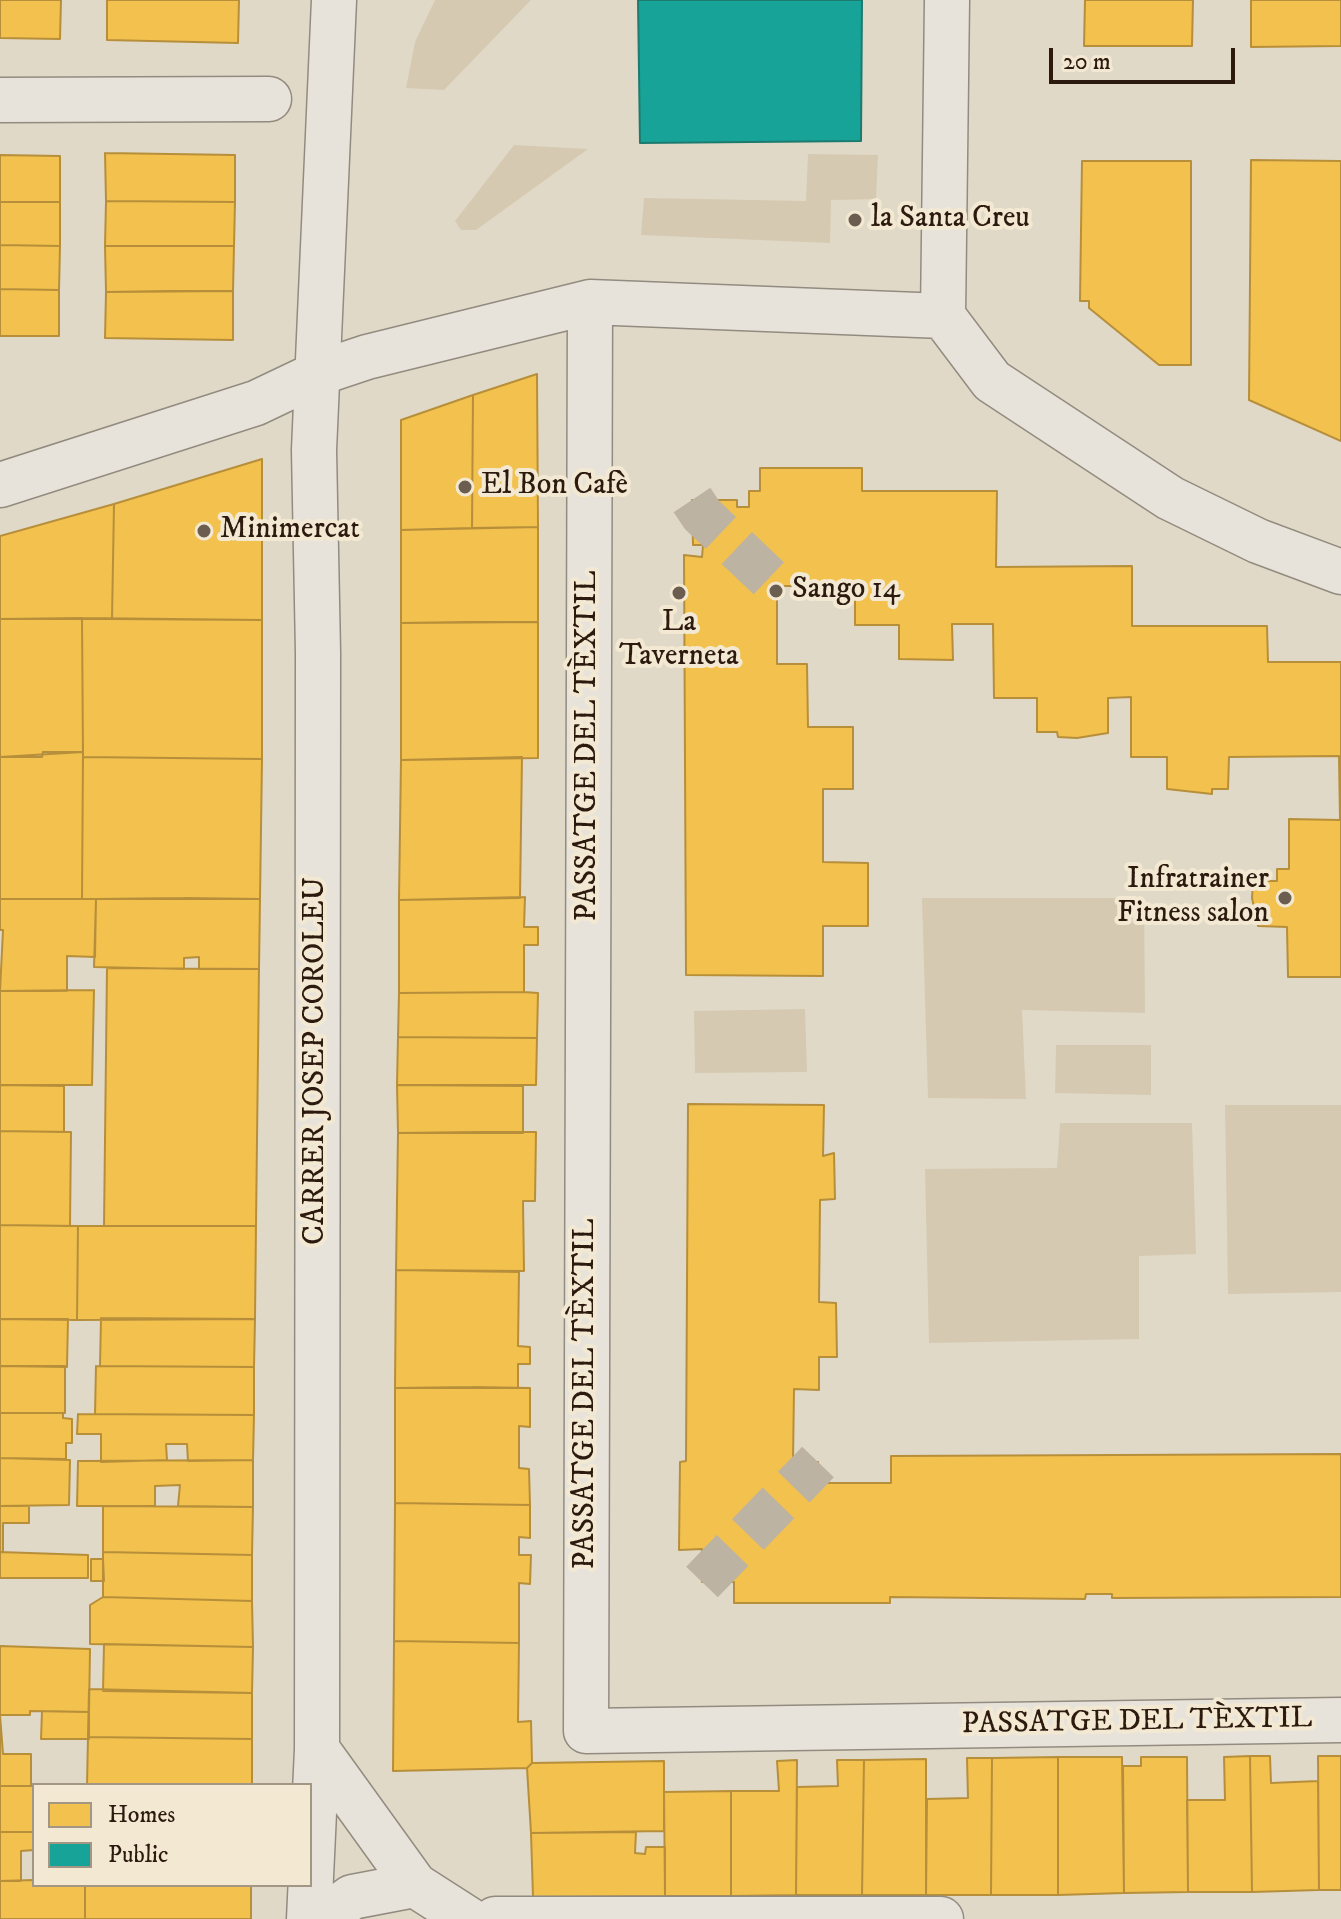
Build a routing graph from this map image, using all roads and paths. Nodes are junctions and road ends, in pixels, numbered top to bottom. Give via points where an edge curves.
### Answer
1 (334, 0) edge
2 (947, 0) edge
3 (269, 99) dead end
4 (0, 100) edge
5 (590, 302) junction
6 (943, 316) junction
7 (319, 373) junction
8 (0, 485) edge
9 (1341, 572) edge
10 (1341, 1720) edge
11 (317, 1749) junction
12 (312, 1855) edge
13 (415, 1885) junction
14 (311, 1887) edge
15 (309, 1919) edge
16 (322, 1919) edge
17 (468, 1919) edge
18 (495, 1919) edge
19 (941, 1919) edge

1 - 7 street, CARRER JOSEP COROLEU
2 - 6 street
3 - 4 street
5 - 6 street
5 - 7 street
5 - 10 street, PASSATGE DEL TÈXTIL via 586,1731
6 - 9 street via 992,381 1170,498 1258,541
7 - 8 street via 256,403
7 - 11 street, CARRER JOSEP COROLEU via 314,450
11 - 12 street, CARRER JOSEP COROLEU
11 - 13 street
13 - 16 street via 352,1897
13 - 17 street
14 - 15 street, CARRER JOSEP COROLEU
18 - 19 street

